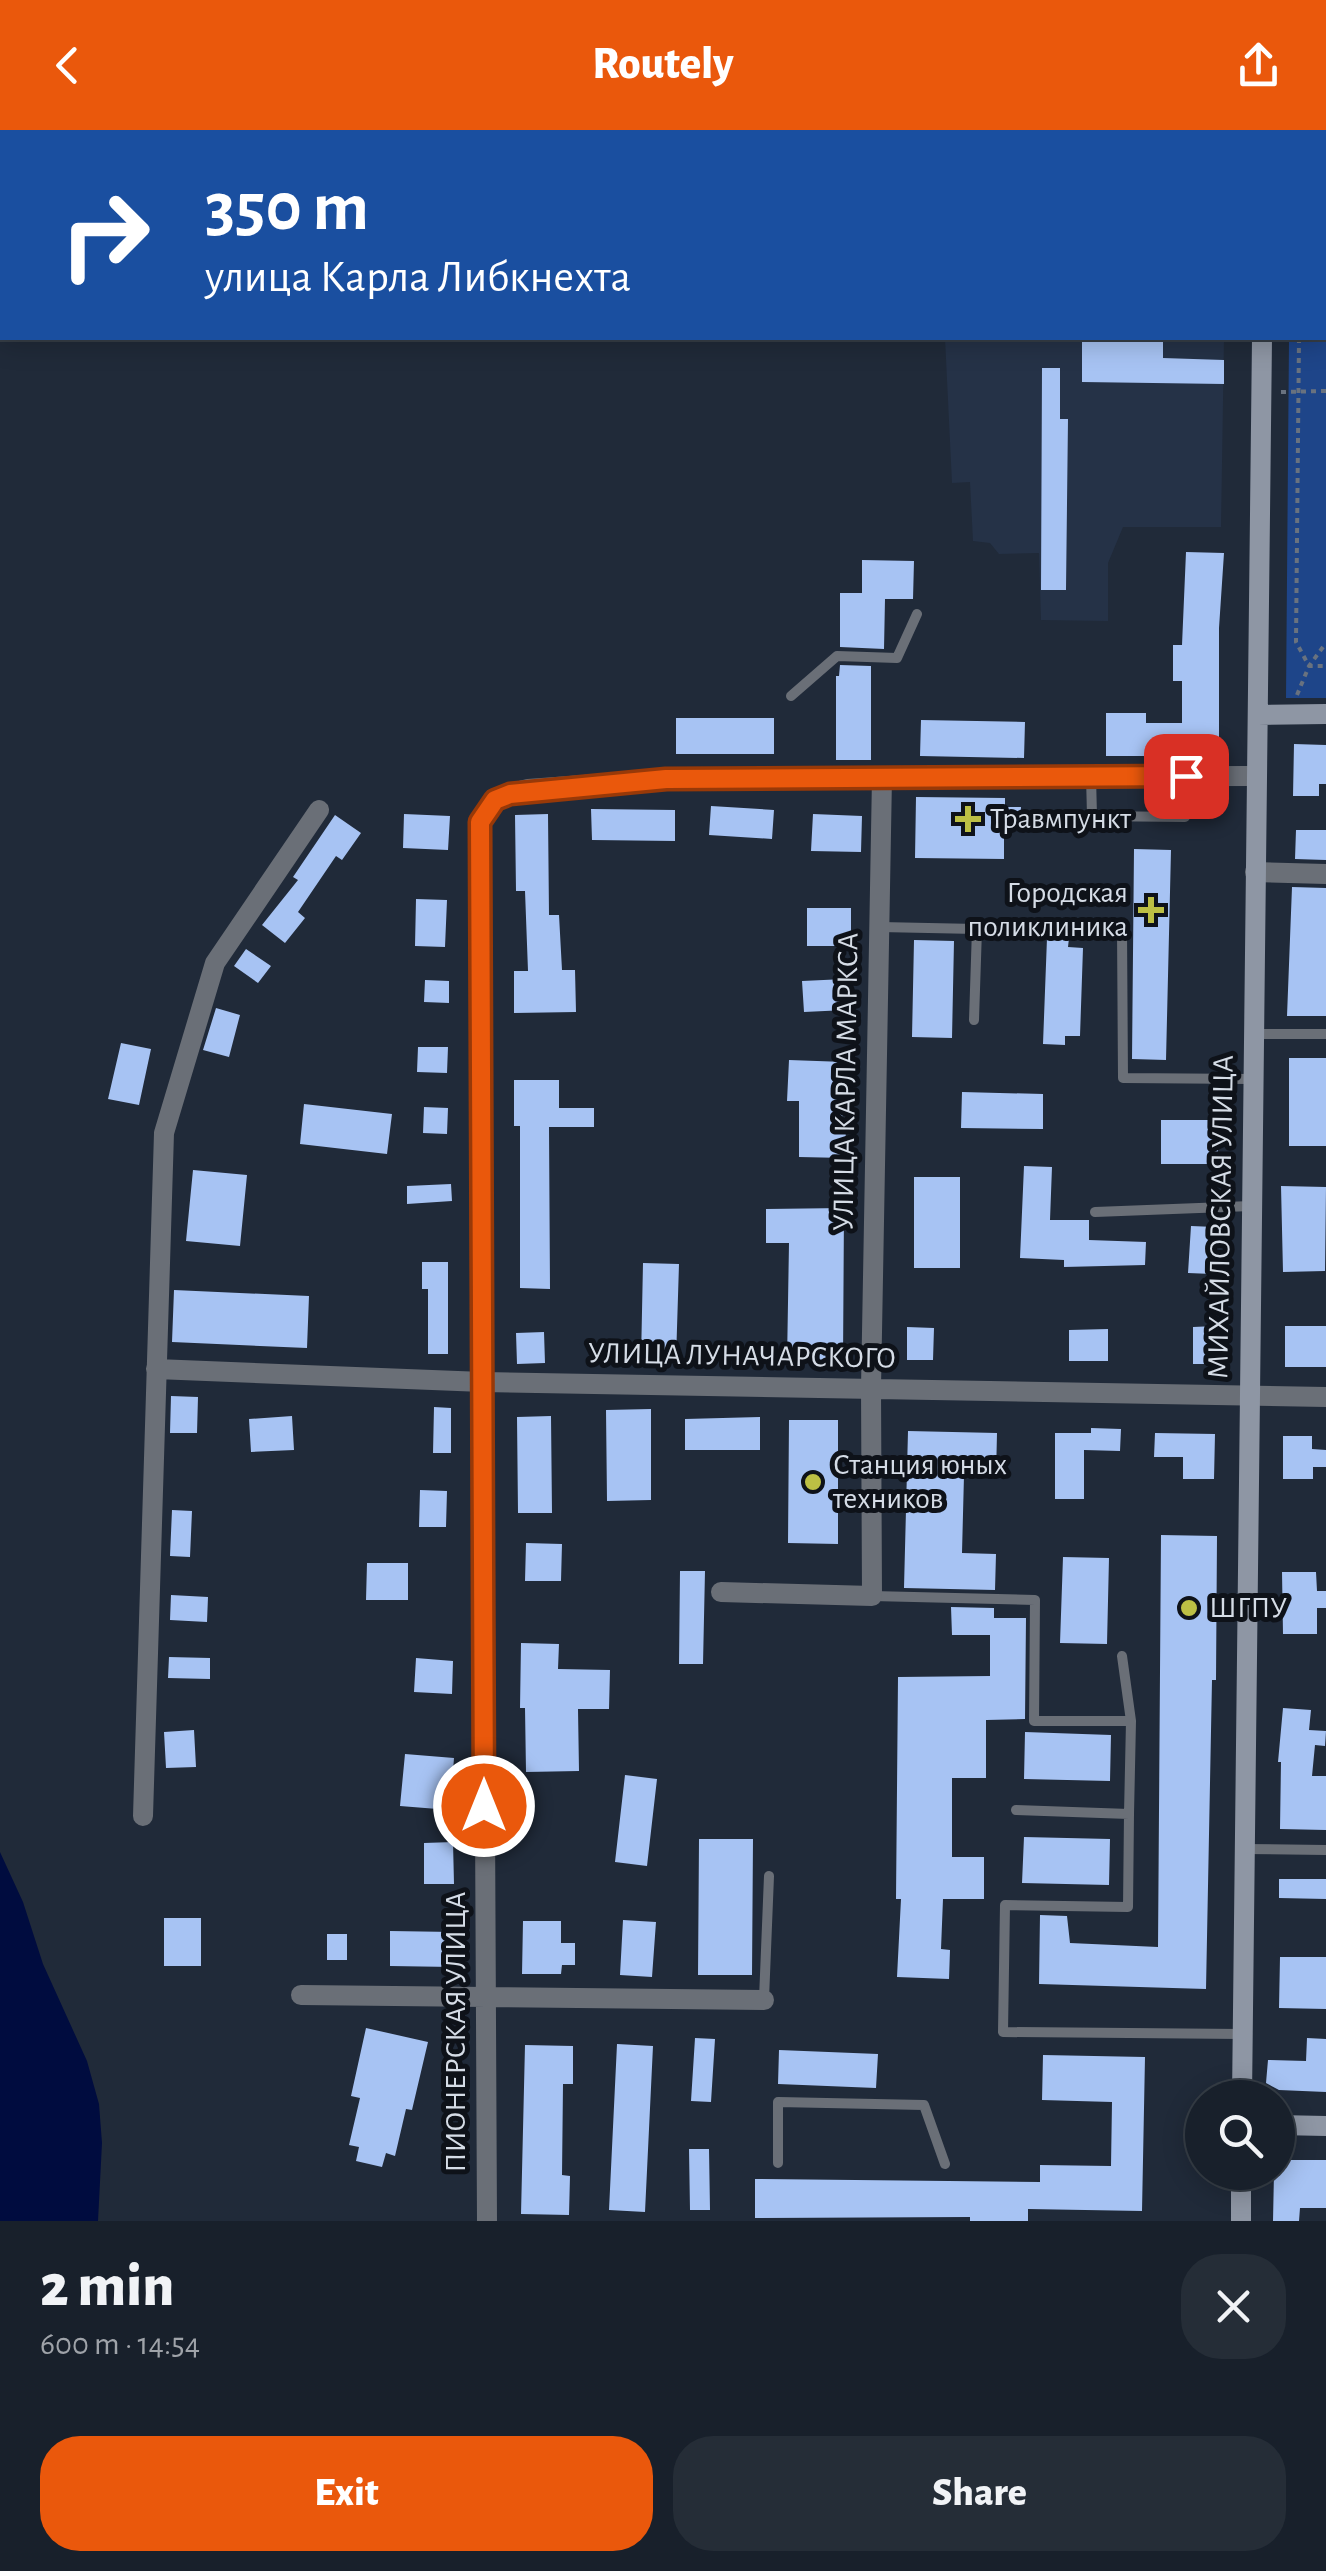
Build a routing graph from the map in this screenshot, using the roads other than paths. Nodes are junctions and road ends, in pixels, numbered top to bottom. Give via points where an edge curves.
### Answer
1 (1262, 340) edge
2 (916, 614) dead end
3 (791, 696) dead end
4 (1258, 714) junction
5 (1326, 714) edge
6 (1091, 776) junction
7 (1186, 776) junction
8 (1257, 776) junction
9 (882, 777) junction
10 (318, 810) dead end
11 (1255, 872) junction
12 (1326, 874) edge
13 (879, 927) junction
14 (977, 929) junction
15 (974, 1020) dead end
16 (1253, 1034) junction
17 (1326, 1034) edge
18 (1252, 1079) junction
19 (1251, 1206) junction
20 (1095, 1212) dead end
21 (156, 1370) junction
22 (483, 1382) junction
23 (871, 1388) junction
24 (1248, 1396) junction
25 (1326, 1397) edge
26 (721, 1592) dead end
27 (872, 1596) junction
28 (1122, 1656) dead end
29 (1131, 1720) junction
30 (1016, 1810) dead end
31 (1129, 1814) junction
32 (144, 1816) dead end
33 (1243, 1849) junction
34 (1326, 1850) edge
35 (769, 1876) dead end
36 (301, 1995) dead end
37 (485, 1999) junction
38 (764, 2000) joint
39 (1242, 2034) junction
40 (1242, 2080) edge
41 (1295, 2125) edge
42 (1326, 2126) edge
43 (778, 2163) dead end
44 (945, 2164) dead end
45 (1241, 2190) edge
46 (486, 2221) edge
47 (1241, 2221) edge

1 - 4 main road, МИХАЙЛОВСКАЯ УЛИЦА
2 - 3 lane via 897,658 837,656
4 - 5 main road
4 - 8 main road, МИХАЙЛОВСКАЯ УЛИЦА
6 - 7 street
6 - 7 lane via 1092,816 1185,817
6 - 9 street
7 - 8 street
8 - 11 main road, МИХАЙЛОВСКАЯ УЛИЦА
9 - 13 street, УЛИЦА КАРЛА МАРКСА
9 - 22 street, ПИОНЕРСКАЯ УЛИЦА via 666,779 528,790 495,800 480,822
10 - 21 street via 215,963 164,1132
11 - 12 street
11 - 16 main road, МИХАЙЛОВСКАЯ УЛИЦА
13 - 14 lane
13 - 23 street, УЛИЦА КАРЛА МАРКСА
14 - 15 lane
14 - 18 lane via 1122,930 1124,1078
16 - 17 lane
16 - 18 main road, МИХАЙЛОВСКАЯ УЛИЦА
18 - 19 main road, МИХАЙЛОВСКАЯ УЛИЦА
19 - 20 lane
19 - 24 main road, МИХАЙЛОВСКАЯ УЛИЦА
21 - 22 street, УЛИЦА ЛУНАЧАРСКОГО
21 - 32 street
22 - 23 street, УЛИЦА ЛУНАЧАРСКОГО
22 - 37 street, ПИОНЕРСКАЯ УЛИЦА
23 - 24 street, УЛИЦА ЛУНАЧАРСКОГО
23 - 27 street, УЛИЦА КАРЛА МАРКСА
24 - 25 street, УЛИЦА ЛУНАЧАРСКОГО
24 - 33 main road, МИХАЙЛОВСКАЯ УЛИЦА
26 - 27 street
27 - 29 lane via 1035,1600 1034,1721
28 - 29 lane
29 - 31 lane
30 - 31 lane
31 - 39 lane via 1128,1907 1005,1904 1002,2032
33 - 34 lane
33 - 39 main road, МИХАЙЛОВСКАЯ УЛИЦА
35 - 38 lane
36 - 37 street
37 - 38 street
37 - 46 street, ПИОНЕРСКАЯ УЛИЦА
39 - 40 main road, МИХАЙЛОВСКАЯ УЛИЦА
41 - 42 main road
43 - 44 lane via 778,2102 924,2106
45 - 47 main road

